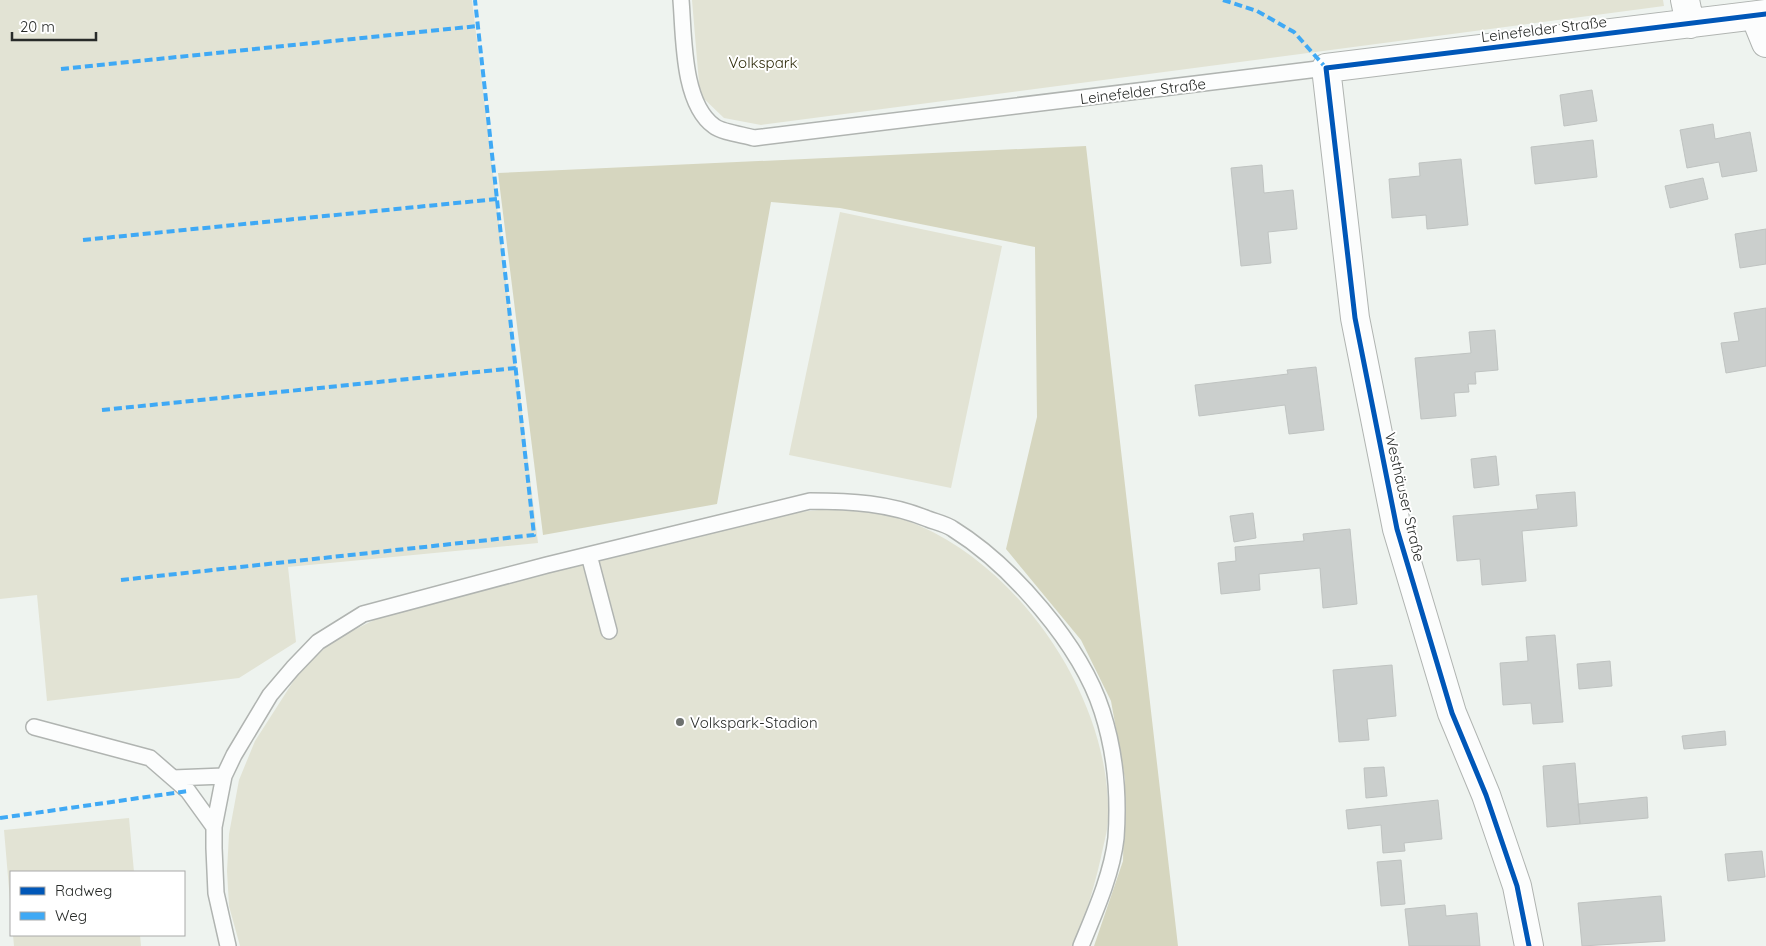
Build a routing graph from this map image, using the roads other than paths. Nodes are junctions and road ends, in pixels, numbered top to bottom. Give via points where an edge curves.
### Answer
1 (681, 0) edge
2 (1688, 12) edge
3 (1761, 15) edge
4 (1766, 44) edge
5 (1326, 68) junction
6 (589, 555) junction
7 (609, 631) dead end
8 (34, 727) dead end
9 (224, 776) junction
10 (173, 778) junction
11 (214, 827) junction
12 (228, 946) edge
13 (1082, 946) edge
14 (1529, 946) edge

1 - 5 lane, Leinefelder Straße via 685,56 695,103 714,127 754,138
2 - 3 street, Leinefelder Straße
2 - 5 street, Leinefelder Straße
3 - 4 street
5 - 14 street, Westhäuser Straße via 1355,318 1397,530 1452,713 1486,795 1517,886
6 - 7 lane
6 - 9 lane via 363,614 318,642 293,668 270,695
6 - 13 lane via 810,501 851,501 905,510 952,528 985,554 1023,587 1048,618 1078,660 1102,711 1113,758 1118,808 1116,840
8 - 10 lane via 150,758
9 - 10 lane
9 - 11 lane
10 - 11 lane via 188,791
11 - 12 lane via 216,893

